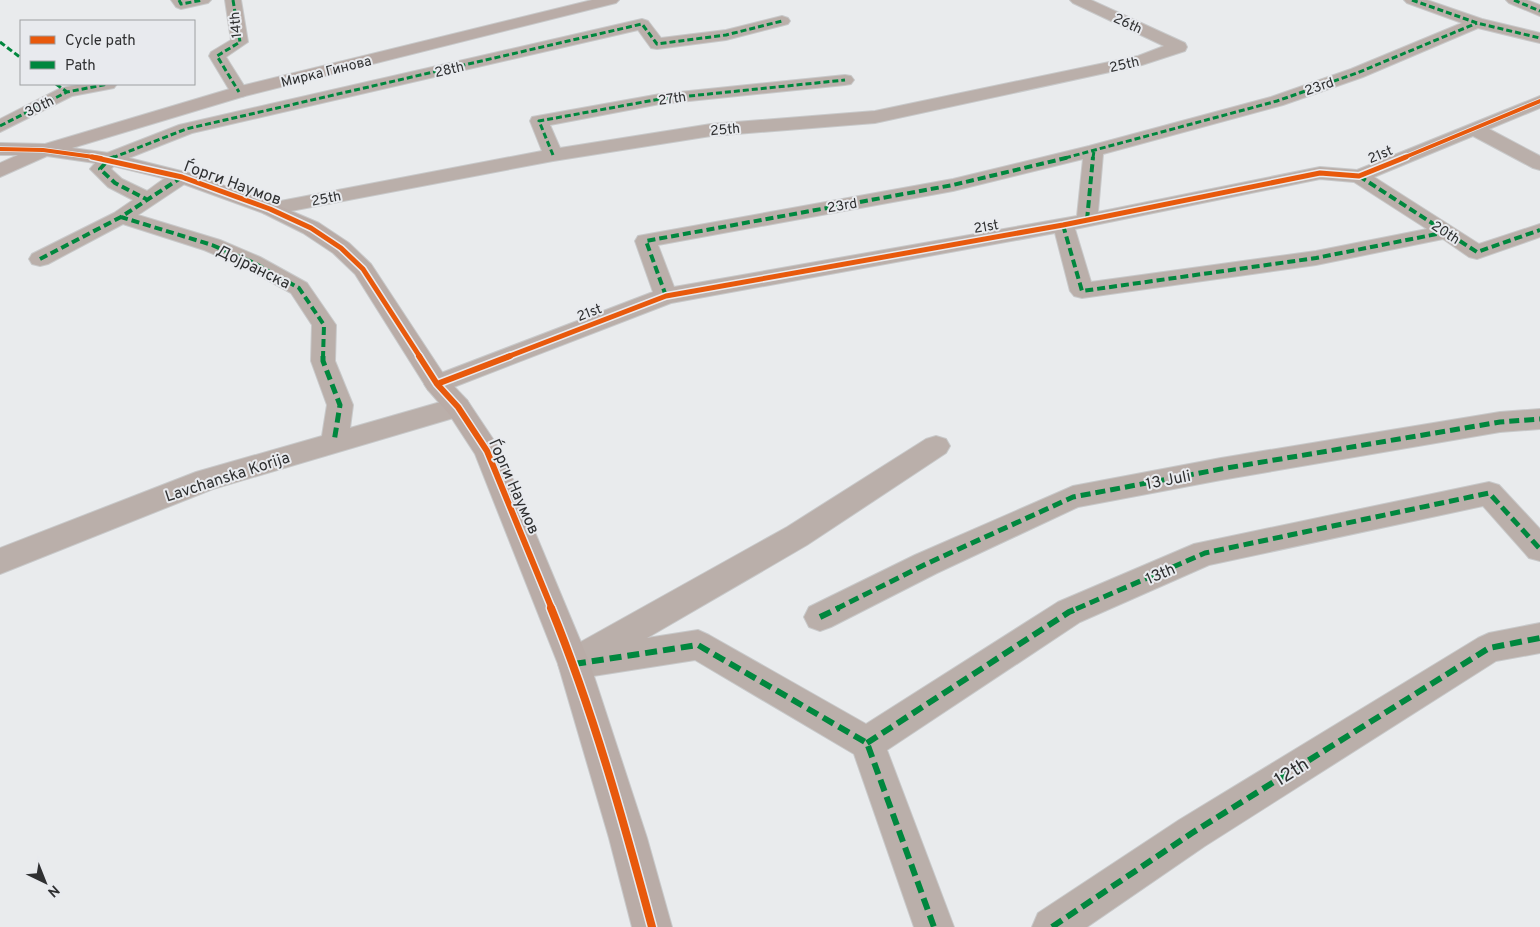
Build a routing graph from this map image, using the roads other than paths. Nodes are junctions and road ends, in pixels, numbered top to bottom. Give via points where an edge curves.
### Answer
1 (179, 0) edge
2 (203, 0) edge
3 (233, 0) edge
4 (611, 0) edge
5 (1078, 0) edge
6 (1412, 0) edge
7 (1514, 0) edge
8 (1540, 11) edge
9 (782, 21) dead end
10 (1477, 24) junction
11 (1540, 38) edge
12 (1179, 47) joint
13 (845, 80) dead end
14 (103, 85) edge
15 (240, 92) junction
16 (1540, 101) edge
17 (0, 126) edge
18 (1473, 128) junction
19 (0, 148) edge
20 (43, 150) junction
21 (1094, 151) junction
22 (553, 155) junction
23 (110, 159) junction
24 (1540, 164) edge
25 (0, 166) edge
26 (0, 171) edge
27 (1359, 176) junction
28 (182, 177) junction
29 (146, 199) junction
30 (270, 208) junction
31 (121, 217) junction
32 (1087, 220) junction
33 (1063, 224) junction
34 (1540, 230) edge
35 (1447, 232) junction
36 (40, 259) dead end
37 (666, 296) junction
38 (437, 384) junction
39 (458, 407) junction
40 (1540, 419) edge
41 (334, 442) junction
42 (936, 446) dead end
43 (1540, 549) edge
44 (0, 561) edge
45 (820, 617) dead end
46 (1540, 638) edge
47 (574, 664) junction
48 (867, 743) junction
49 (652, 927) edge
50 (934, 927) edge
51 (1052, 927) edge

1 - 2 street via 181,4
3 - 15 street, 14th via 240,42 217,56
4 - 15 street, Мирка Гинова
5 - 12 street, 26th
6 - 10 street
7 - 8 street
9 - 23 street, 28th via 726,34 657,44 642,24 186,130
10 - 11 street
10 - 21 street, 23rd via 1357,73 1277,101
12 - 22 street, 25th via 1142,60 875,117 710,130
13 - 22 street, 27th via 660,99 539,121
14 - 17 street, 30th via 67,92
15 - 20 street, Мирка Гинова
16 - 18 street, 21st
18 - 24 street
18 - 27 street, 21st
19 - 20 street
20 - 23 street, Ѓорги Наумов
20 - 25 street
20 - 26 street
21 - 32 street
21 - 37 street, 23rd via 953,185 646,240
22 - 30 street, 25th
23 - 28 street, Ѓорги Наумов
23 - 29 street via 100,169 115,183
27 - 32 street, 21st via 1320,173
27 - 35 street, 20th
28 - 29 street
28 - 30 street, Ѓорги Наумов
29 - 31 street
30 - 38 street, Ѓорги Наумов via 311,228 341,248 363,269
31 - 36 street
31 - 41 street, Дојранска via 212,245 299,288 324,325 323,361 340,405
32 - 33 street, 21st
33 - 35 street via 1082,291 1316,258
33 - 37 street, 21st
34 - 35 street, 20th via 1477,252
37 - 38 street, 21st
38 - 39 street, Ѓорги Наумов
39 - 41 street, Lavchanska Korija
39 - 47 street, Ѓорги Наумов via 487,451
40 - 45 street, 13 Juli via 1500,422 1073,497
41 - 44 street, Lavchanska Korija via 206,480
42 - 47 street via 797,536
43 - 48 street, 13th via 1488,493 1205,553 1069,612
46 - 51 street, 12th via 1489,648 1192,833
47 - 48 street via 698,645
47 - 49 street, Ѓорги Наумов
48 - 50 street

